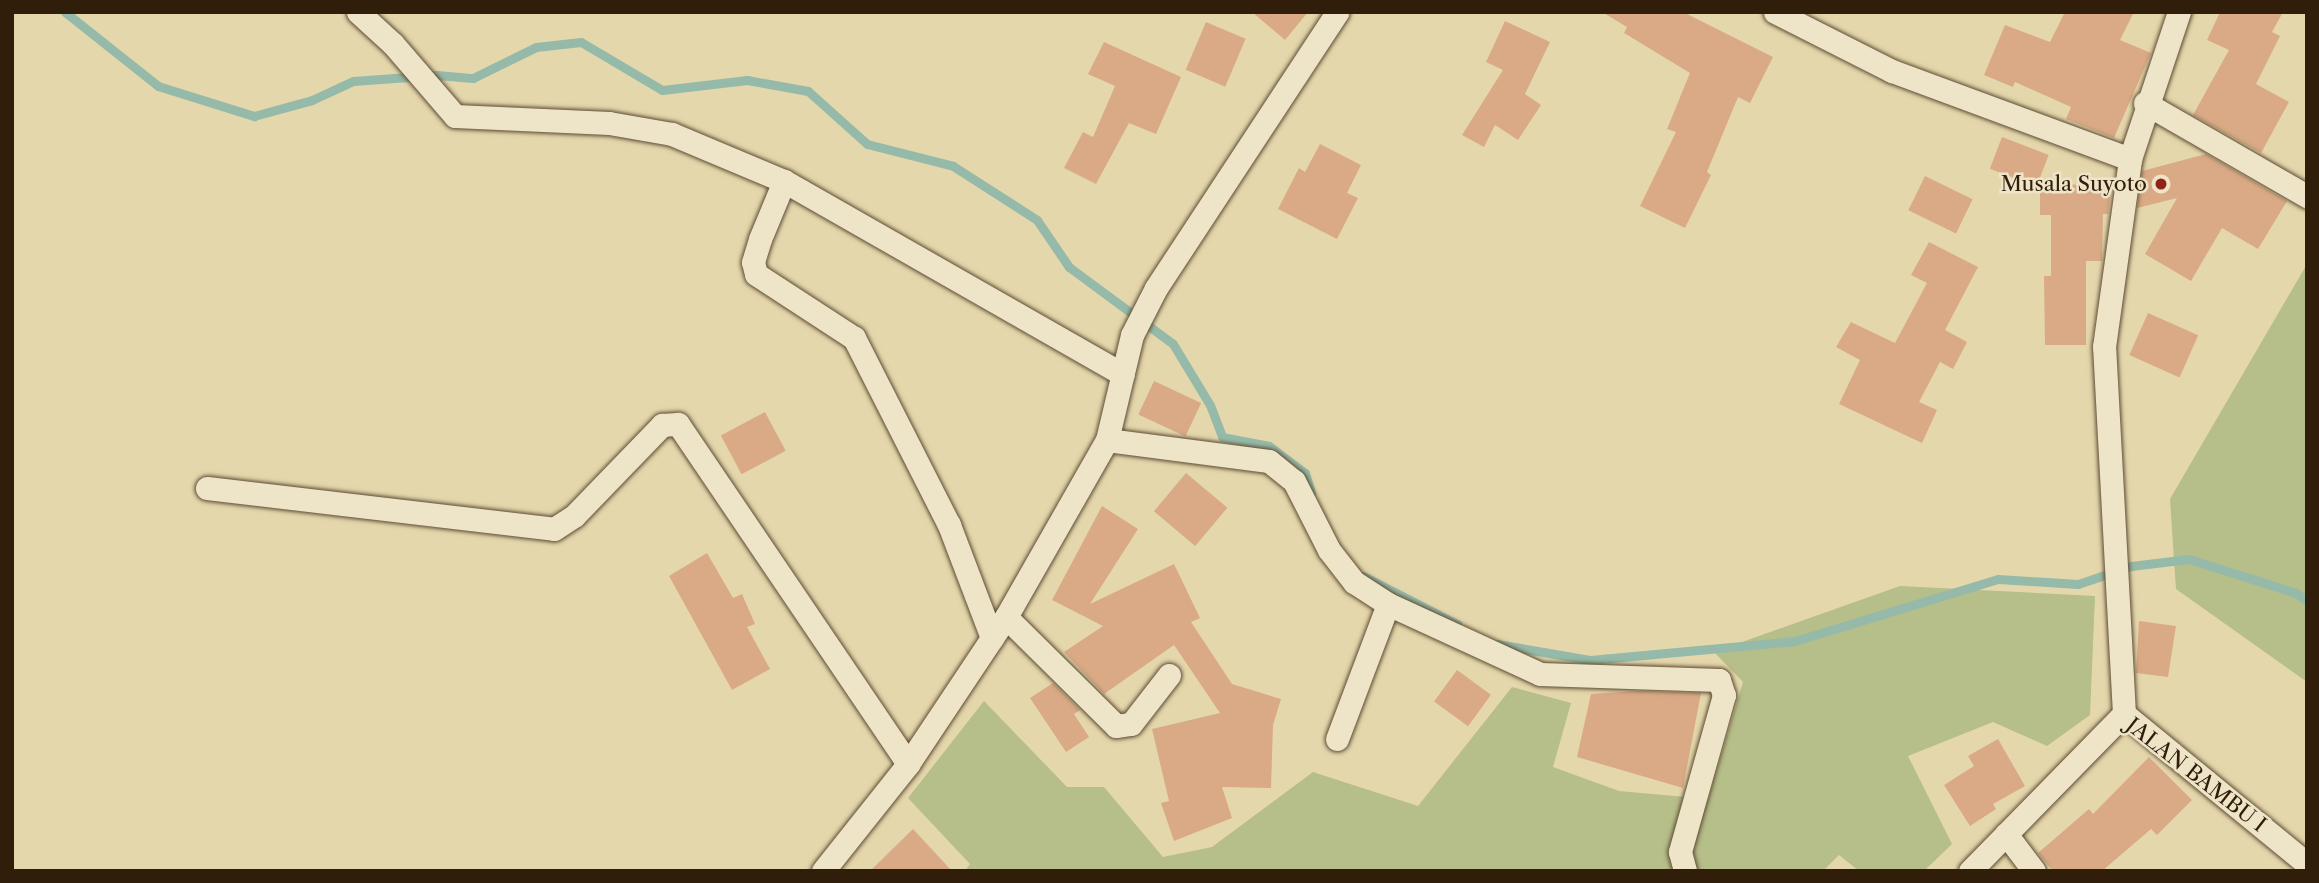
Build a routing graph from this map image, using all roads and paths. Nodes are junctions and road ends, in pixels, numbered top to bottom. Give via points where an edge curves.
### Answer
1 (358, 12) edge
2 (1337, 12) edge
3 (1775, 12) edge
4 (2179, 12) edge
5 (2145, 103) junction
6 (2130, 159) junction
7 (784, 181) junction
8 (2307, 196) edge
9 (1123, 374) junction
10 (1107, 440) junction
11 (207, 488) dead end
12 (1388, 604) junction
13 (1006, 617) junction
14 (992, 638) junction
15 (1169, 675) dead end
16 (2124, 714) junction
17 (1337, 739) dead end
18 (908, 764) junction
19 (2006, 834) junction
20 (2307, 864) edge
21 (823, 871) edge
22 (1685, 871) edge
23 (1970, 871) edge
24 (2034, 871) edge

1 - 7 street via 454,116 609,123 671,134
2 - 9 street via 1156,288 1132,335
3 - 6 street via 1892,71
4 - 5 street
5 - 6 street
5 - 8 street
6 - 16 street via 2104,347
7 - 9 street
7 - 14 street via 753,262 756,274 854,338 949,525
9 - 10 street
10 - 12 street via 1275,465 1294,481 1329,551 1349,577
10 - 13 street
11 - 18 street via 554,528 574,516 662,425 678,424
12 - 17 street
12 - 22 street via 1540,674 1718,680 1724,695 1680,852
13 - 14 street
13 - 15 street via 1116,726 1131,724
14 - 18 street
16 - 19 street, JALAN BAMBU I
16 - 20 street, JALAN BAMBU I
18 - 21 street
19 - 23 street, JALAN BAMBU I
19 - 24 street

